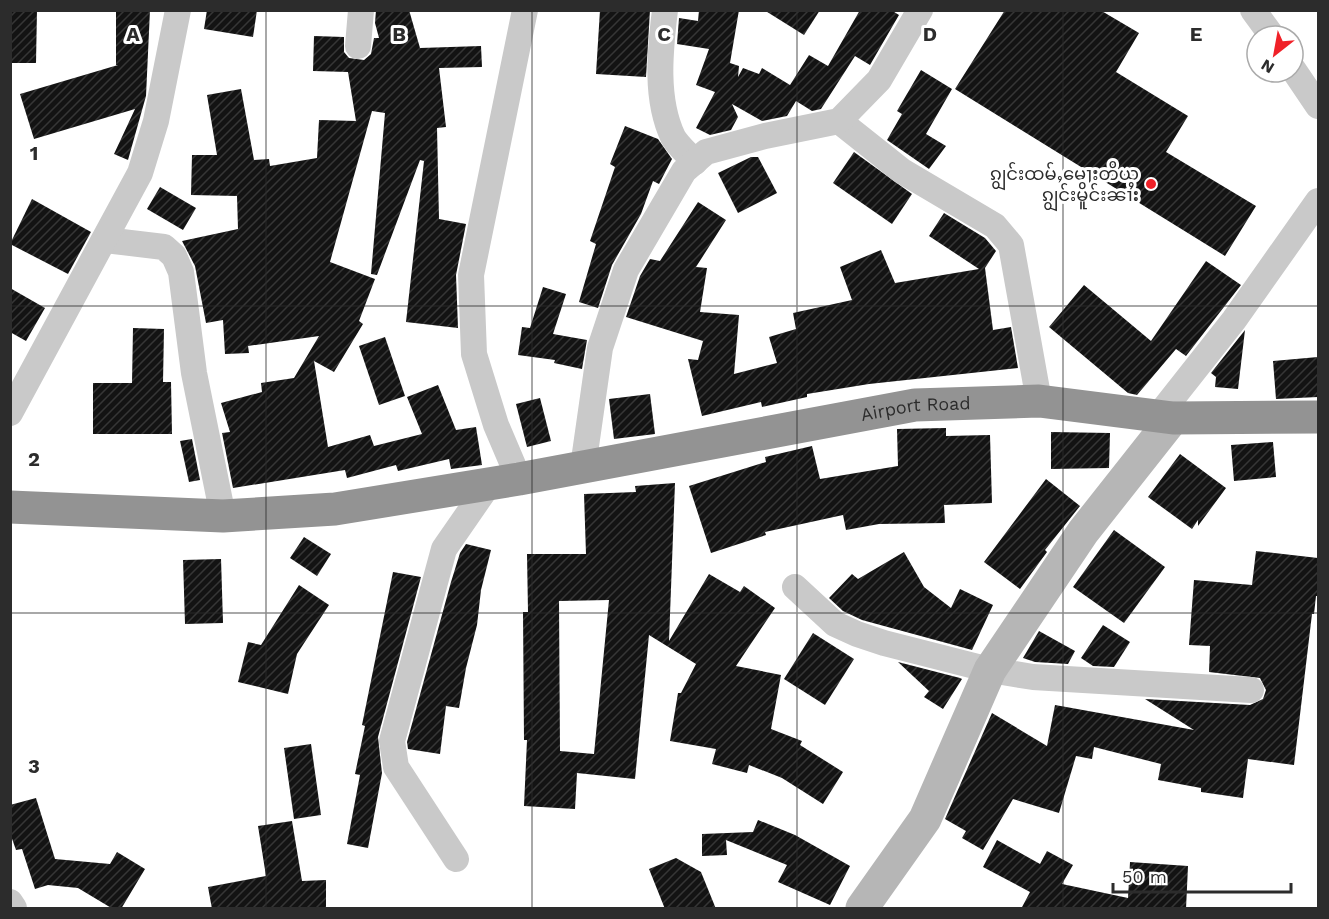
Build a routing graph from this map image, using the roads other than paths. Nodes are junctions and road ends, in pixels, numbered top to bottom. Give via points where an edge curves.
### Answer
1 (178, 10) edge
2 (361, 10) edge
3 (525, 10) edge
4 (665, 10) edge
5 (920, 10) edge
6 (1253, 10) edge
7 (1263, 24) edge
8 (358, 46) dead end
9 (1303, 84) edge
10 (1318, 106) edge
11 (839, 121) junction
12 (694, 162) junction
13 (1318, 201) edge
14 (105, 240) junction
15 (1040, 401) junction
16 (10, 412) edge
17 (1166, 417) junction
18 (1318, 417) edge
19 (583, 467) junction
20 (504, 481) junction
21 (10, 507) edge
22 (223, 516) junction
23 (795, 587) dead end
24 (990, 670) junction
25 (1251, 690) dead end
26 (456, 859) dead end
27 (10, 902) edge
28 (14, 909) edge
29 (862, 909) edge

1 - 14 street via 156,122 140,172
2 - 8 street
3 - 20 street via 471,275 474,354 496,425
4 - 12 street via 661,43 663,110 674,139
5 - 11 street via 879,80
6 - 7 street
9 - 10 street
11 - 12 street via 706,152
11 - 15 street via 902,171 995,226 1011,245
12 - 19 street via 684,171 626,270 600,348
13 - 17 street
14 - 16 street
14 - 22 street via 164,247 174,256 181,272 194,373
15 - 17 highway, Airport Road
15 - 19 highway, Airport Road via 915,405
17 - 18 highway, Airport Road
17 - 24 street
19 - 20 highway, Airport Road
20 - 22 highway, Airport Road via 335,509
20 - 26 street via 444,549 392,741 396,766
21 - 22 highway, Airport Road
23 - 24 street via 835,624 857,634
24 - 25 street via 1033,677
24 - 29 street via 925,819
27 - 28 street

